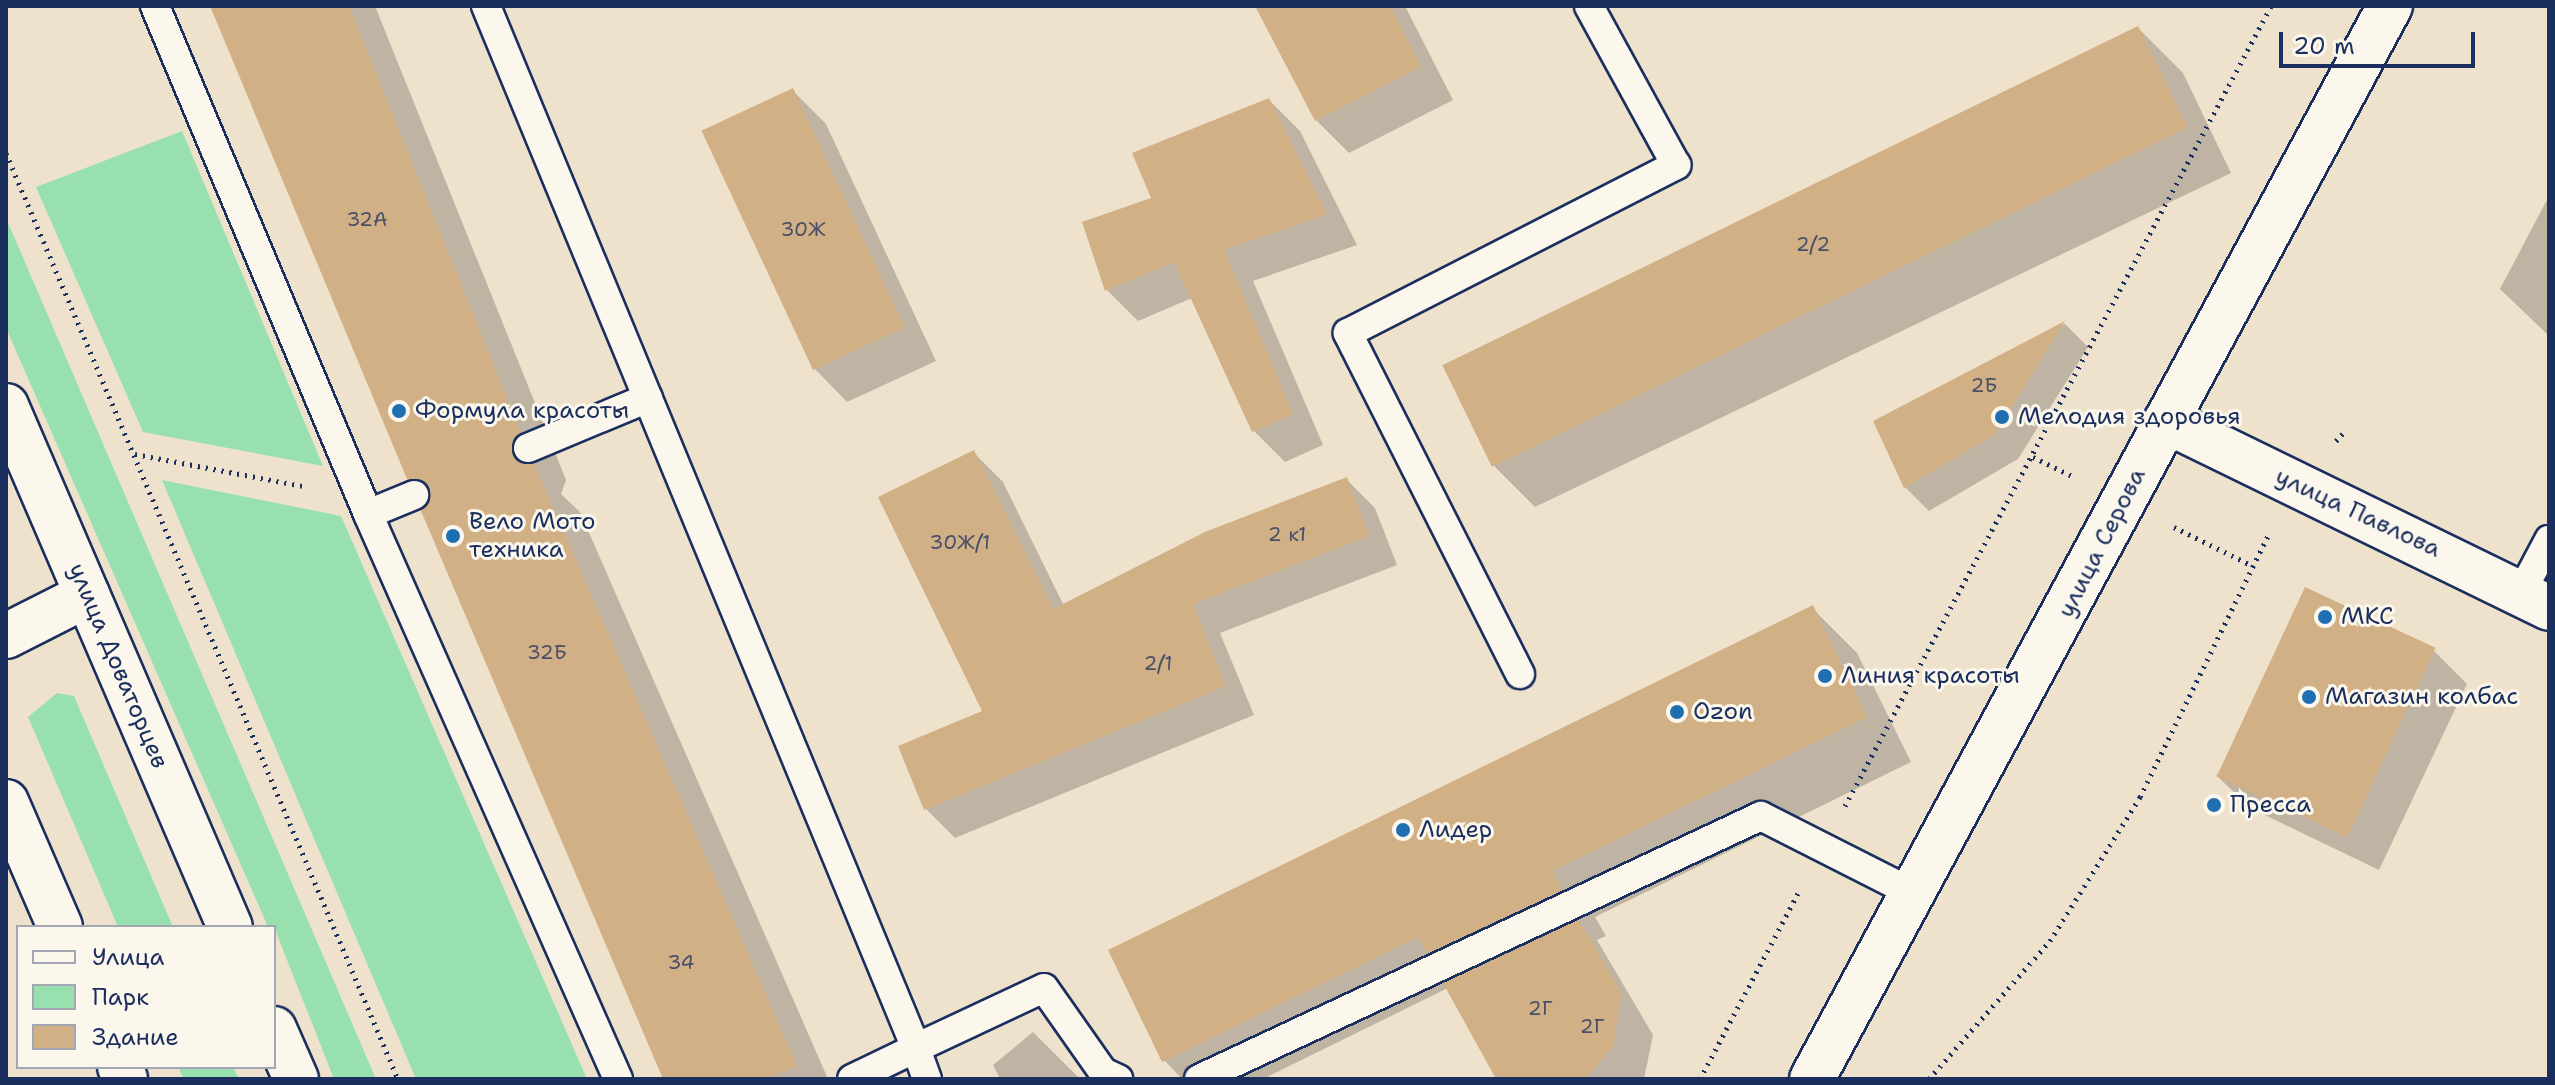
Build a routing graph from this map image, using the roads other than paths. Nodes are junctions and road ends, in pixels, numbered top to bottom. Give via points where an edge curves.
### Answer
1 (155, 6) edge
2 (486, 6) edge
3 (1589, 6) edge
4 (2390, 6) edge
5 (648, 398) junction
6 (6, 406) edge
7 (2166, 421) junction
8 (528, 448) dead end
9 (414, 495) dead end
10 (364, 505) junction
11 (2549, 540) edge
12 (87, 595) junction
13 (2536, 600) edge
14 (6, 636) edge
15 (1520, 674) dead end
16 (6, 802) edge
17 (1913, 893) junction
18 (59, 925) edge
19 (229, 925) edge
20 (276, 1034) edge
21 (916, 1048) junction
22 (296, 1079) edge
23 (618, 1079) edge
24 (852, 1079) edge
25 (927, 1079) edge
26 (1118, 1079) edge
27 (1199, 1079) edge
28 (1812, 1079) edge

1 - 10 lane
2 - 5 lane
3 - 15 lane via 1676,165 1348,333
4 - 7 main road, улица Серова
5 - 8 lane
5 - 21 lane
6 - 12 main road, улица Доваторцев
7 - 13 main road, улица Павлова
7 - 17 main road, улица Серова
9 - 10 lane
10 - 23 lane
11 - 13 lane
12 - 14 main road
12 - 19 main road, улица Доваторцев
16 - 18 main road
17 - 27 lane via 1761,816
17 - 28 main road, улица Серова
20 - 22 main road
21 - 24 lane
21 - 25 lane
21 - 26 lane via 1044,988 1103,1072

